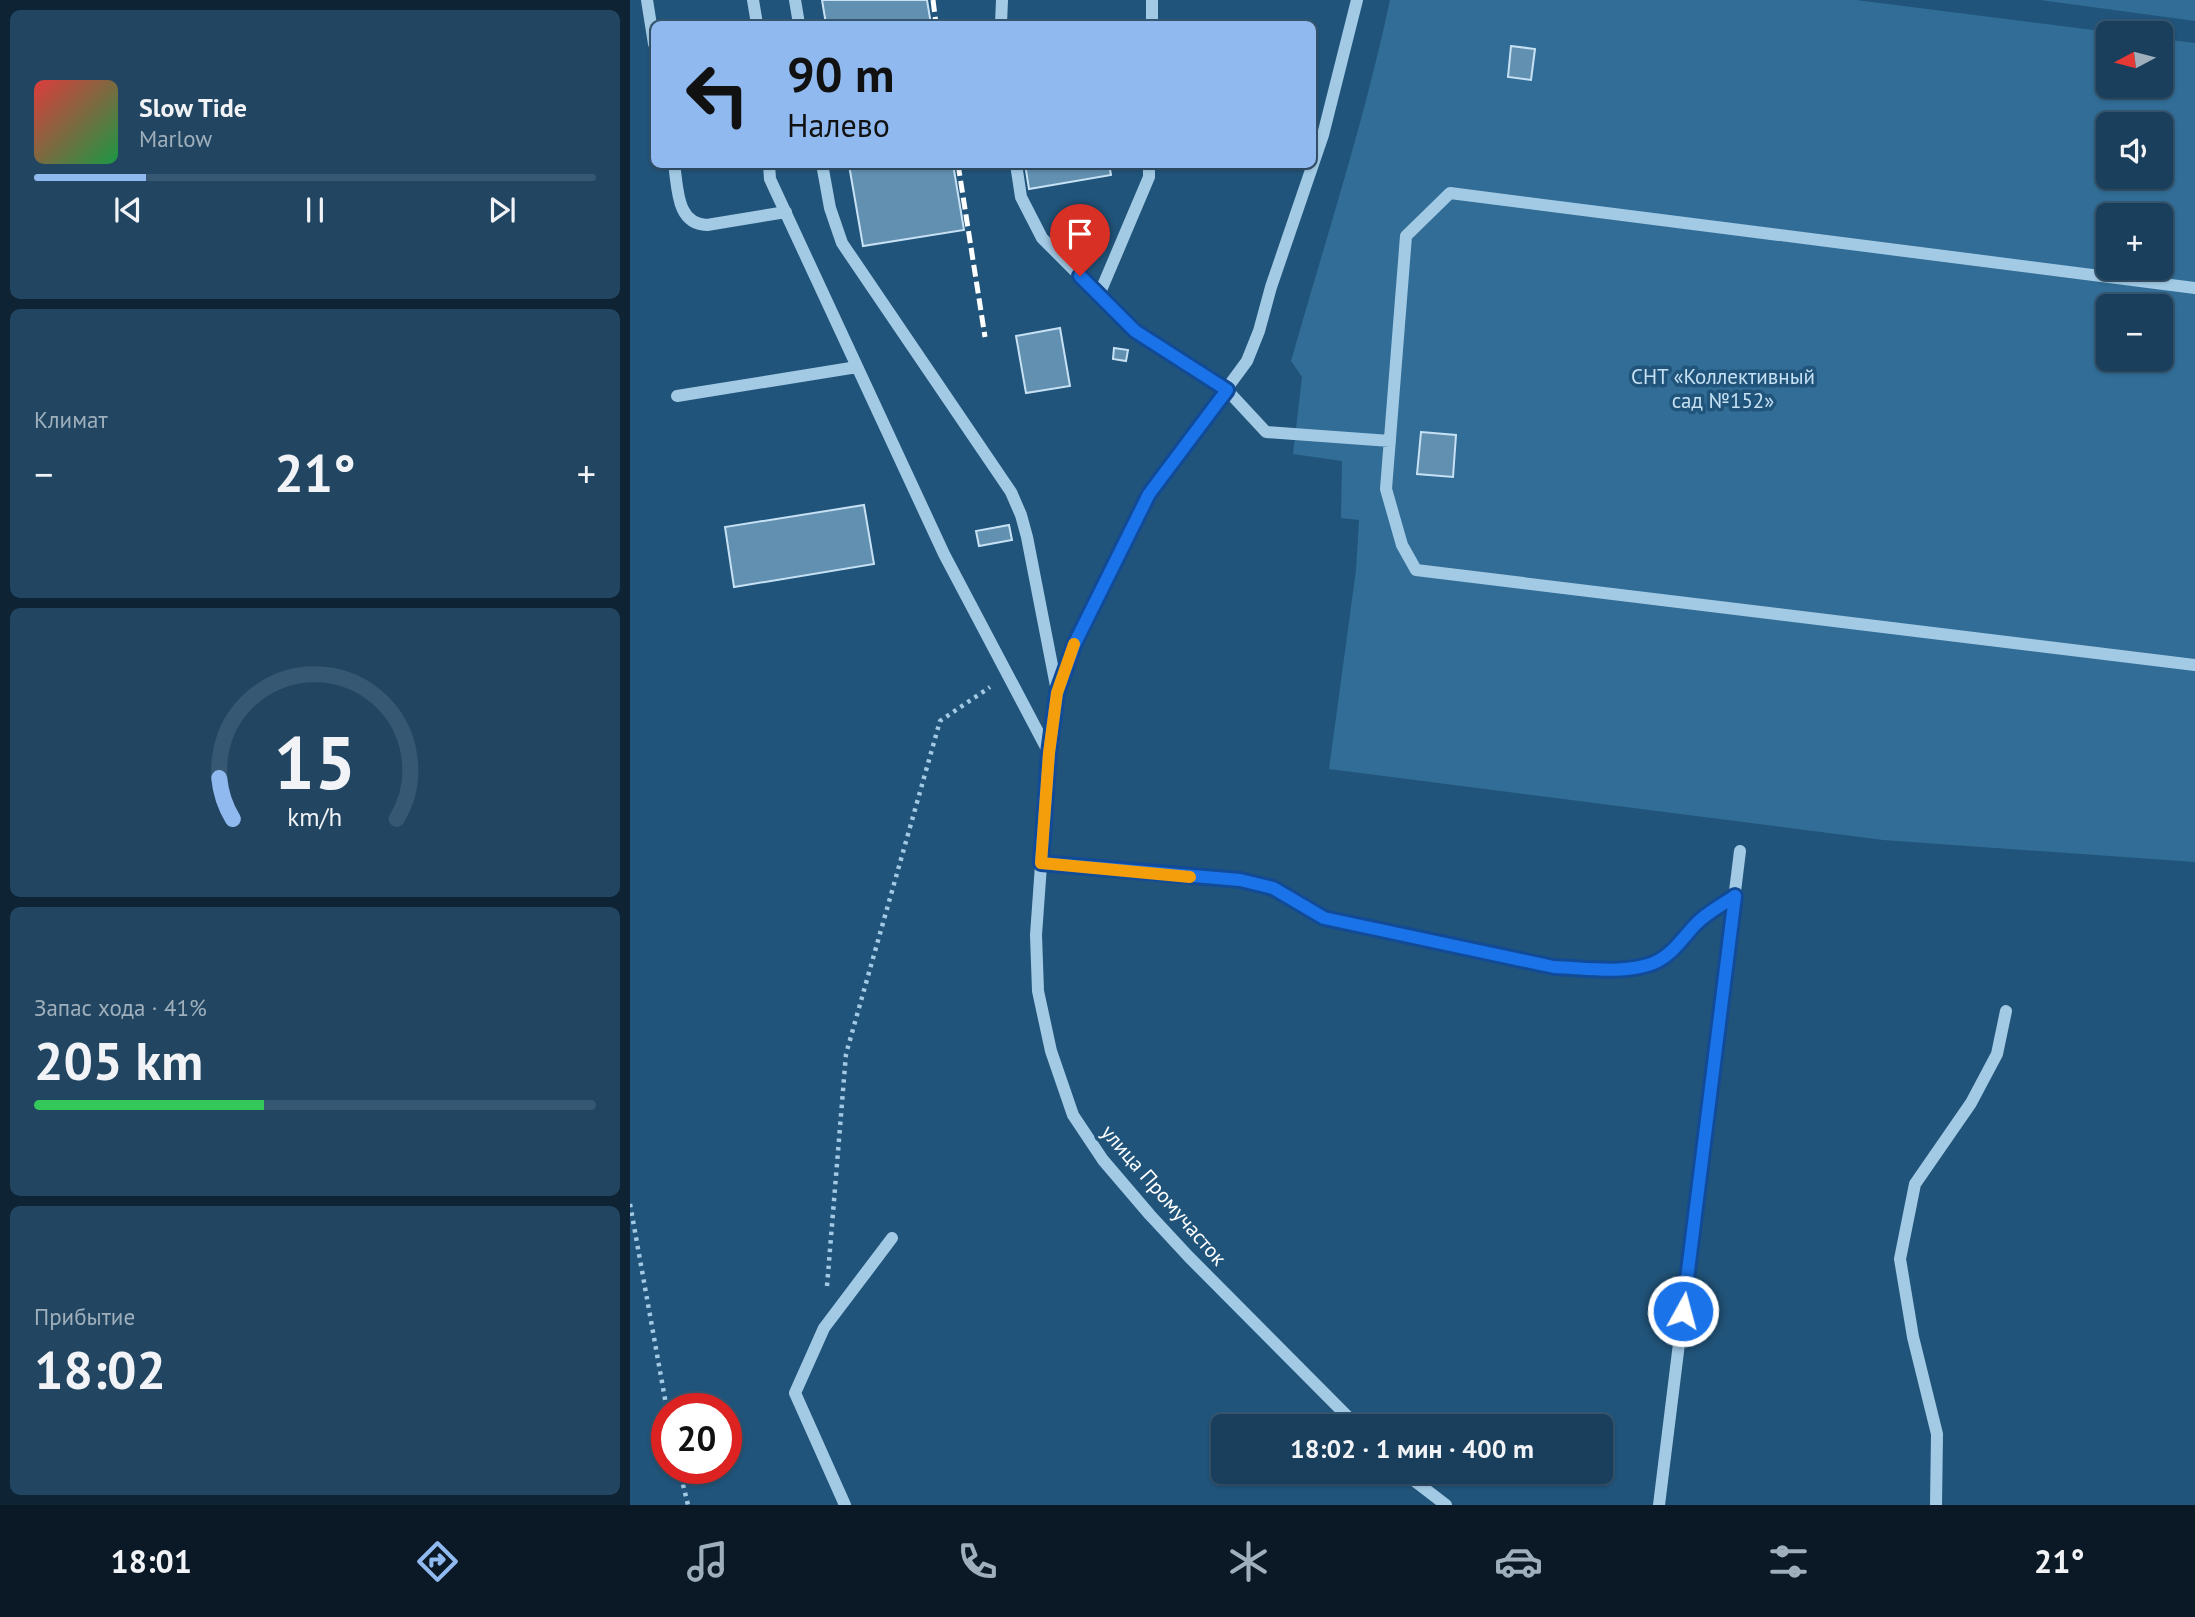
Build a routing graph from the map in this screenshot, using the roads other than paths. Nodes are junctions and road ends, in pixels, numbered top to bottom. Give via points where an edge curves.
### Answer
1 (648, 0) edge
2 (753, 0) edge
3 (794, 0) edge
4 (1002, 0) edge
5 (1152, 0) edge
6 (1357, 0) edge
7 (756, 21) edge
8 (798, 21) edge
9 (1001, 21) edge
10 (1152, 21) edge
11 (651, 22) edge
12 (1316, 155) edge
13 (675, 168) edge
14 (769, 168) edge
15 (823, 168) edge
16 (1016, 168) edge
17 (1149, 168) edge
18 (1312, 168) edge
19 (786, 212) junction
20 (2195, 288) edge
21 (1099, 295) junction
22 (858, 367) junction
23 (1227, 390) junction
24 (677, 396) dead end
25 (1390, 441) junction
26 (2195, 665) edge
27 (1057, 693) junction
28 (1049, 753) junction
29 (1740, 851) dead end
30 (1041, 863) junction
31 (1735, 896) junction
32 (2007, 1011) dead end
33 (892, 1238) dead end
34 (1345, 1414) edge
35 (1419, 1484) edge
36 (845, 1505) edge
37 (1446, 1505) edge
38 (1659, 1505) edge
39 (1936, 1505) edge

1 - 11 street
2 - 7 street
3 - 8 street
4 - 9 street
5 - 10 street
6 - 12 street, улица Промучасток
13 - 19 street via 686,217 696,224
14 - 19 street
15 - 27 street via 842,243 1011,492 1027,537
16 - 21 street via 1020,197 1042,238
17 - 21 street
18 - 23 street, улица Промучасток via 1259,331 1247,361
19 - 22 street
20 - 25 street via 1450,193 1406,236
21 - 23 street via 1135,331
22 - 24 street
22 - 28 street via 944,554
23 - 25 street via 1266,432
23 - 27 street, улица Промучасток via 1149,494 1093,602
25 - 26 street via 1386,489 1402,545 1416,570
27 - 28 street, улица Промучасток
28 - 30 street, улица Промучасток
29 - 31 street
30 - 31 street via 1240,880 1273,888 1324,918 1554,967 1615,970 1652,964 1676,947 1696,923
30 - 34 street, улица Промучасток via 1038,992 1051,1051 1073,1115 1103,1160 1150,1215
31 - 38 street
32 - 39 street via 1997,1054 1971,1103 1916,1184 1900,1259 1913,1338 1937,1434
33 - 36 street via 824,1328 795,1393
35 - 37 street

